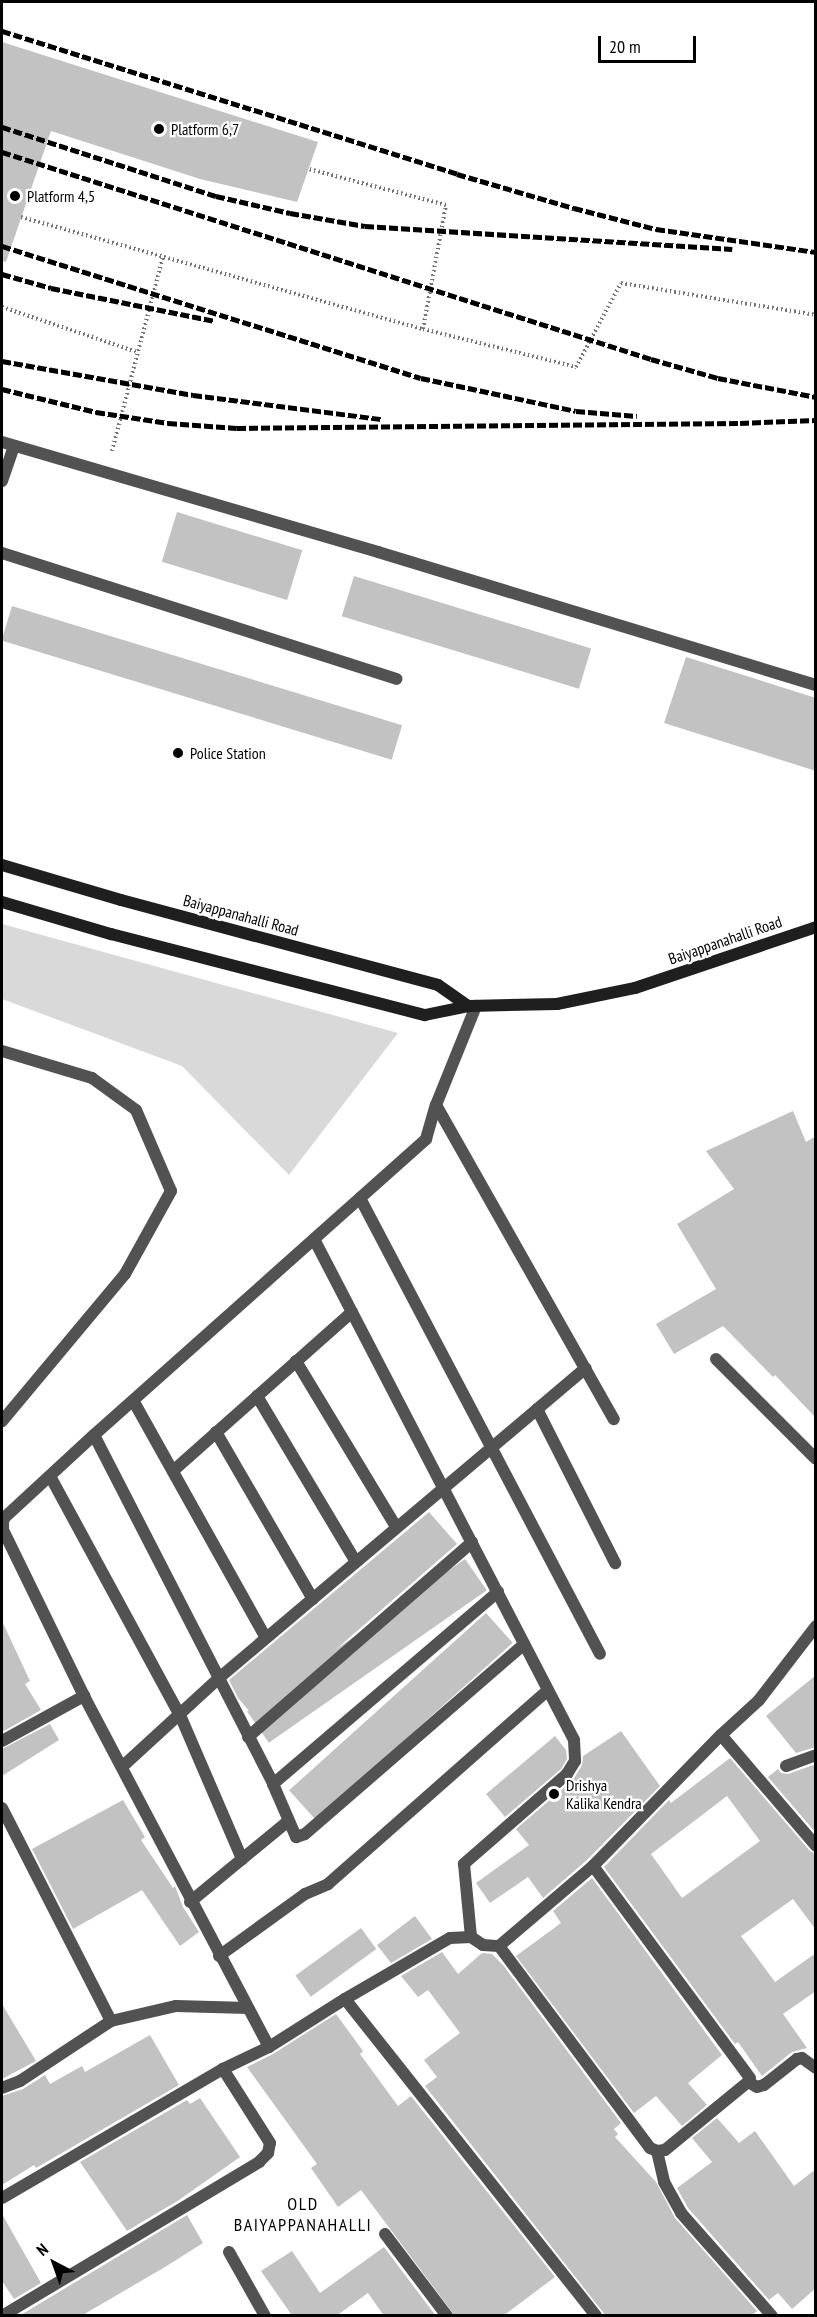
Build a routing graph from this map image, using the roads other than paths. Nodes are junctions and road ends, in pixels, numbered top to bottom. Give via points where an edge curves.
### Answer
1 (8, 444) edge
2 (2, 481) edge
3 (2, 553) edge
4 (396, 679) dead end
5 (816, 685) edge
6 (2, 865) edge
7 (2, 902) edge
8 (816, 927) edge
9 (472, 1006) junction
10 (2, 1051) edge
11 (436, 1105) junction
12 (360, 1198) junction
13 (314, 1239) junction
14 (352, 1312) junction
15 (716, 1359) dead end
16 (296, 1361) junction
17 (586, 1368) junction
18 (257, 1396) junction
19 (134, 1402) junction
20 (537, 1409) junction
21 (614, 1419) dead end
22 (2, 1421) edge
23 (216, 1432) junction
24 (94, 1436) junction
25 (491, 1447) junction
26 (816, 1459) edge
27 (174, 1470) junction
28 (50, 1476) junction
29 (443, 1487) junction
30 (396, 1527) junction
31 (472, 1542) junction
32 (356, 1562) junction
33 (615, 1563) dead end
34 (498, 1592) junction
35 (313, 1599) junction
36 (816, 1626) edge
37 (266, 1638) junction
38 (524, 1644) junction
39 (600, 1654) dead end
40 (219, 1678) junction
41 (547, 1691) junction
42 (84, 1696) junction
43 (180, 1715) junction
44 (721, 1735) junction
45 (248, 1737) junction
46 (2, 1741) edge
47 (816, 1755) edge
48 (123, 1766) junction
49 (786, 1766) dead end
50 (273, 1784) junction
51 (2, 1808) edge
52 (287, 1822) junction
53 (816, 1846) edge
54 (242, 1859) junction
55 (592, 1866) junction
56 (190, 1902) junction
57 (471, 1937) junction
58 (499, 1946) junction
59 (219, 1956) junction
60 (345, 1999) junction
61 (248, 2008) junction
62 (111, 2020) junction
63 (268, 2047) junction
64 (816, 2068) edge
65 (223, 2069) junction
66 (748, 2082) junction
67 (2, 2088) edge
68 (657, 2151) junction
69 (2, 2198) edge
70 (385, 2234) dead end
71 (229, 2252) dead end
72 (2, 2316) edge
73 (265, 2316) edge
74 (447, 2316) edge
75 (596, 2316) edge
76 (772, 2316) edge

1 - 2 street
1 - 5 street
3 - 4 street
6 - 9 street, Baiyappanahalli Road via 438,985
7 - 9 street, Baiyappanahalli Road via 424,1015
8 - 9 street, Baiyappanahalli Road via 635,988 557,1004
9 - 11 street
10 - 22 street via 92,1078 136,1110 171,1191 125,1274
11 - 12 street via 426,1139
11 - 17 street
12 - 13 street
12 - 25 street
13 - 14 street
13 - 19 street
14 - 16 street
14 - 29 street
15 - 26 street
16 - 18 street
16 - 30 street
17 - 20 street
17 - 21 street
18 - 23 street
18 - 32 street
19 - 24 street
19 - 27 street
20 - 25 street
20 - 33 street
23 - 27 street
23 - 35 street
24 - 28 street
24 - 40 street
25 - 29 street
25 - 39 street
27 - 37 street
28 - 42 street via 4,1518 3,1530
28 - 43 street
29 - 30 street
29 - 31 street
30 - 32 street
31 - 34 street
31 - 45 street
32 - 35 street
34 - 38 street
34 - 50 street
35 - 37 street
36 - 44 street via 759,1700
37 - 40 street
38 - 41 street
38 - 52 street via 305,1834 296,1837
40 - 43 street
40 - 45 street
41 - 57 street via 574,1740 575,1761 567,1774 464,1864
41 - 59 street via 328,1884 305,1894
42 - 46 street
42 - 48 street
43 - 48 street
43 - 54 street
44 - 53 street
44 - 55 street
45 - 50 street
47 - 49 street
48 - 56 street
50 - 52 street
51 - 62 street
52 - 54 street
54 - 56 street
55 - 58 street
55 - 66 street via 750,2078
56 - 59 street
57 - 58 street via 483,1945
57 - 60 street via 450,1938
58 - 68 street via 650,2148
59 - 61 street
60 - 63 street
60 - 75 street
61 - 62 street via 176,2006
61 - 63 street
62 - 67 street via 20,2081
63 - 65 street
64 - 66 street via 802,2058 797,2059 764,2085 757,2087
65 - 69 street
65 - 72 street via 270,2143 268,2153
66 - 68 street via 665,2150
68 - 76 street via 664,2182 681,2213
70 - 74 street
71 - 73 street

